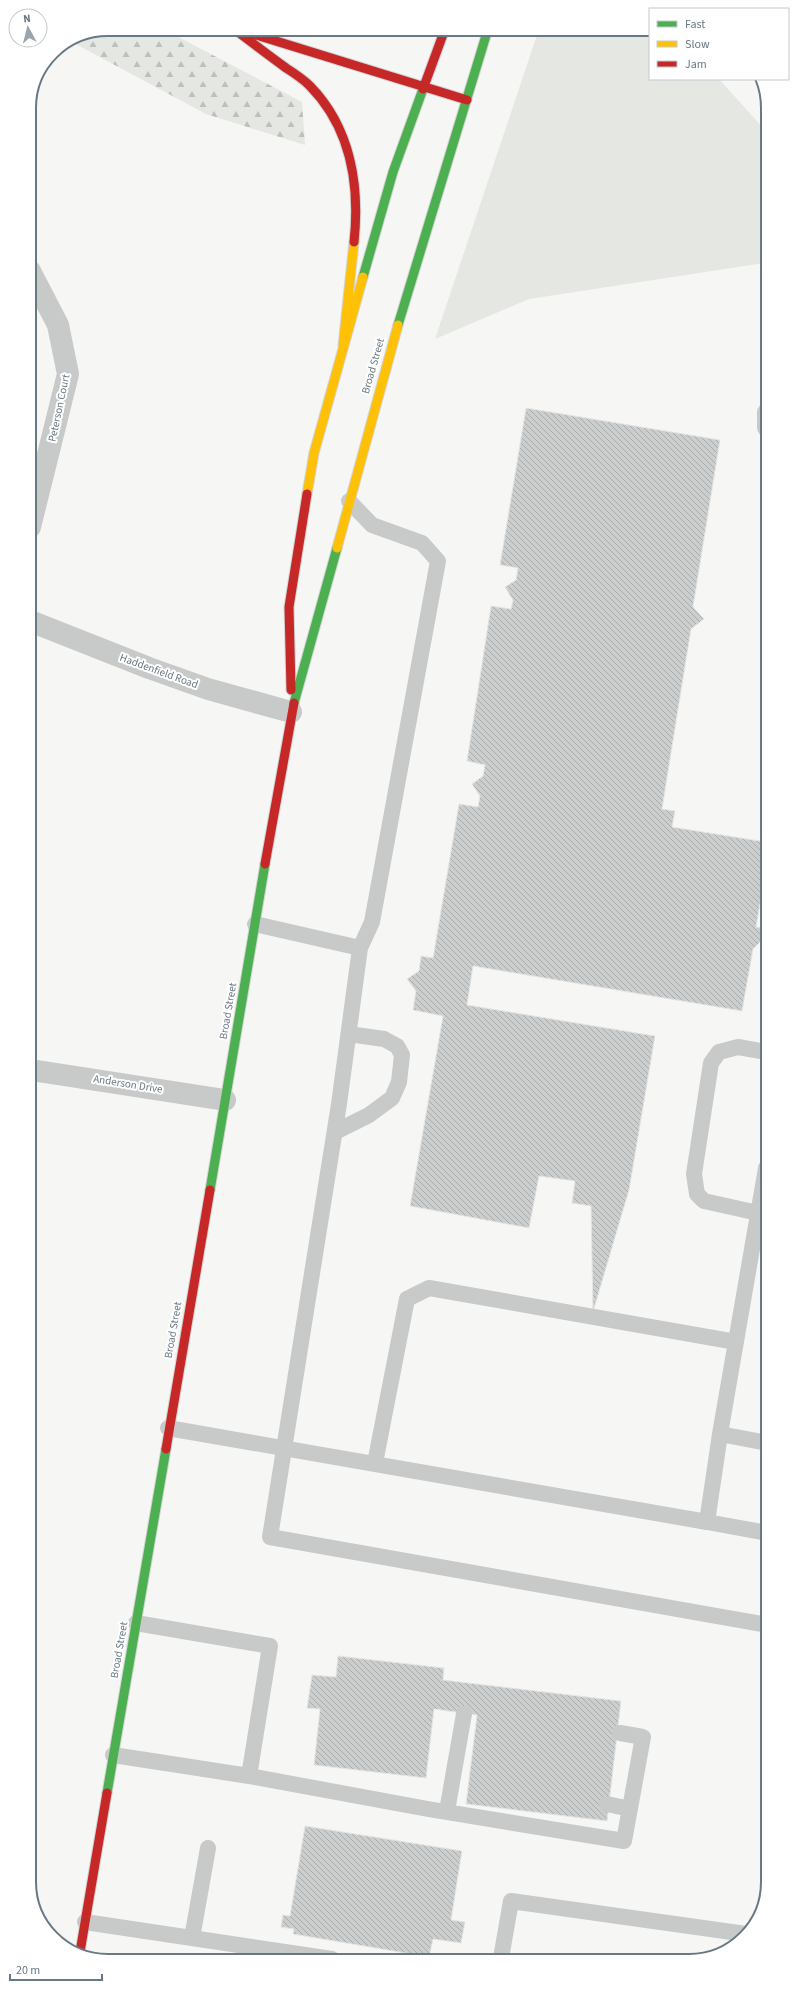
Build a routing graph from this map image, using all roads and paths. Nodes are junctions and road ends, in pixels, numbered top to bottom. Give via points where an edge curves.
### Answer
1 (243, 36) edge
2 (259, 36) edge
3 (442, 36) edge
4 (486, 36) edge
5 (423, 87) junction
6 (467, 100) junction
7 (36, 283) edge
8 (343, 346) junction
9 (350, 501) junction
10 (36, 503) edge
11 (36, 623) edge
12 (291, 712) junction
13 (255, 924) junction
14 (360, 948) junction
15 (349, 1034) junction
16 (761, 1051) edge
17 (36, 1071) edge
18 (225, 1100) junction
19 (335, 1132) junction
20 (761, 1196) edge
21 (758, 1213) junction
22 (736, 1342) junction
23 (168, 1428) junction
24 (720, 1434) junction
25 (761, 1442) edge
26 (285, 1447) junction
27 (375, 1463) junction
28 (707, 1522) junction
29 (761, 1533) edge
30 (136, 1622) junction
31 (761, 1623) edge
32 (464, 1714) dead end
33 (620, 1733) dead end
34 (113, 1755) junction
35 (249, 1776) junction
36 (607, 1804) dead end
37 (630, 1809) junction
38 (447, 1811) junction
39 (208, 1848) dead end
40 (85, 1922) junction
41 (740, 1933) edge
42 (192, 1938) junction
43 (81, 1949) edge
44 (299, 1954) edge
45 (502, 1954) edge

1 - 8 main road via 309,85 326,104 349,150 357,217
2 - 5 main road
3 - 5 main road, Broad Street
4 - 6 main road, Broad Street
5 - 6 main road
5 - 8 main road, Broad Street via 394,172
6 - 9 main road, Broad Street via 387,360
7 - 10 street, Peterson Court via 58,325 68,374
8 - 12 main road, Broad Street via 314,453 289,607
9 - 12 main road, Broad Street
9 - 14 lane via 372,525 422,543 438,561 372,922
11 - 12 street, Haddenfield Road via 156,671 208,689
12 - 13 main road, Broad Street
13 - 14 lane
13 - 18 main road, Broad Street
14 - 15 lane
15 - 19 lane
15 - 19 lane via 384,1039 397,1046 402,1055 400,1082 392,1098
16 - 21 lane via 738,1047 719,1052 711,1063 694,1174 697,1194 704,1201
17 - 18 street, Anderson Drive
18 - 23 main road, Broad Street
19 - 26 lane
20 - 21 lane
21 - 22 lane
22 - 24 lane
22 - 27 lane via 429,1288 407,1299
23 - 26 lane
23 - 30 main road, Broad Street
24 - 25 lane
24 - 28 lane
26 - 27 lane
26 - 31 lane via 270,1537
27 - 28 lane
28 - 29 lane
30 - 34 main road, Broad Street
30 - 35 lane via 270,1646
32 - 38 lane
33 - 37 lane via 643,1737
34 - 35 lane
34 - 40 main road, Broad Street
35 - 38 lane
36 - 37 lane
37 - 38 lane via 624,1841
39 - 42 lane
40 - 42 lane
40 - 43 main road, Broad Street
41 - 45 lane via 511,1901
42 - 44 lane

